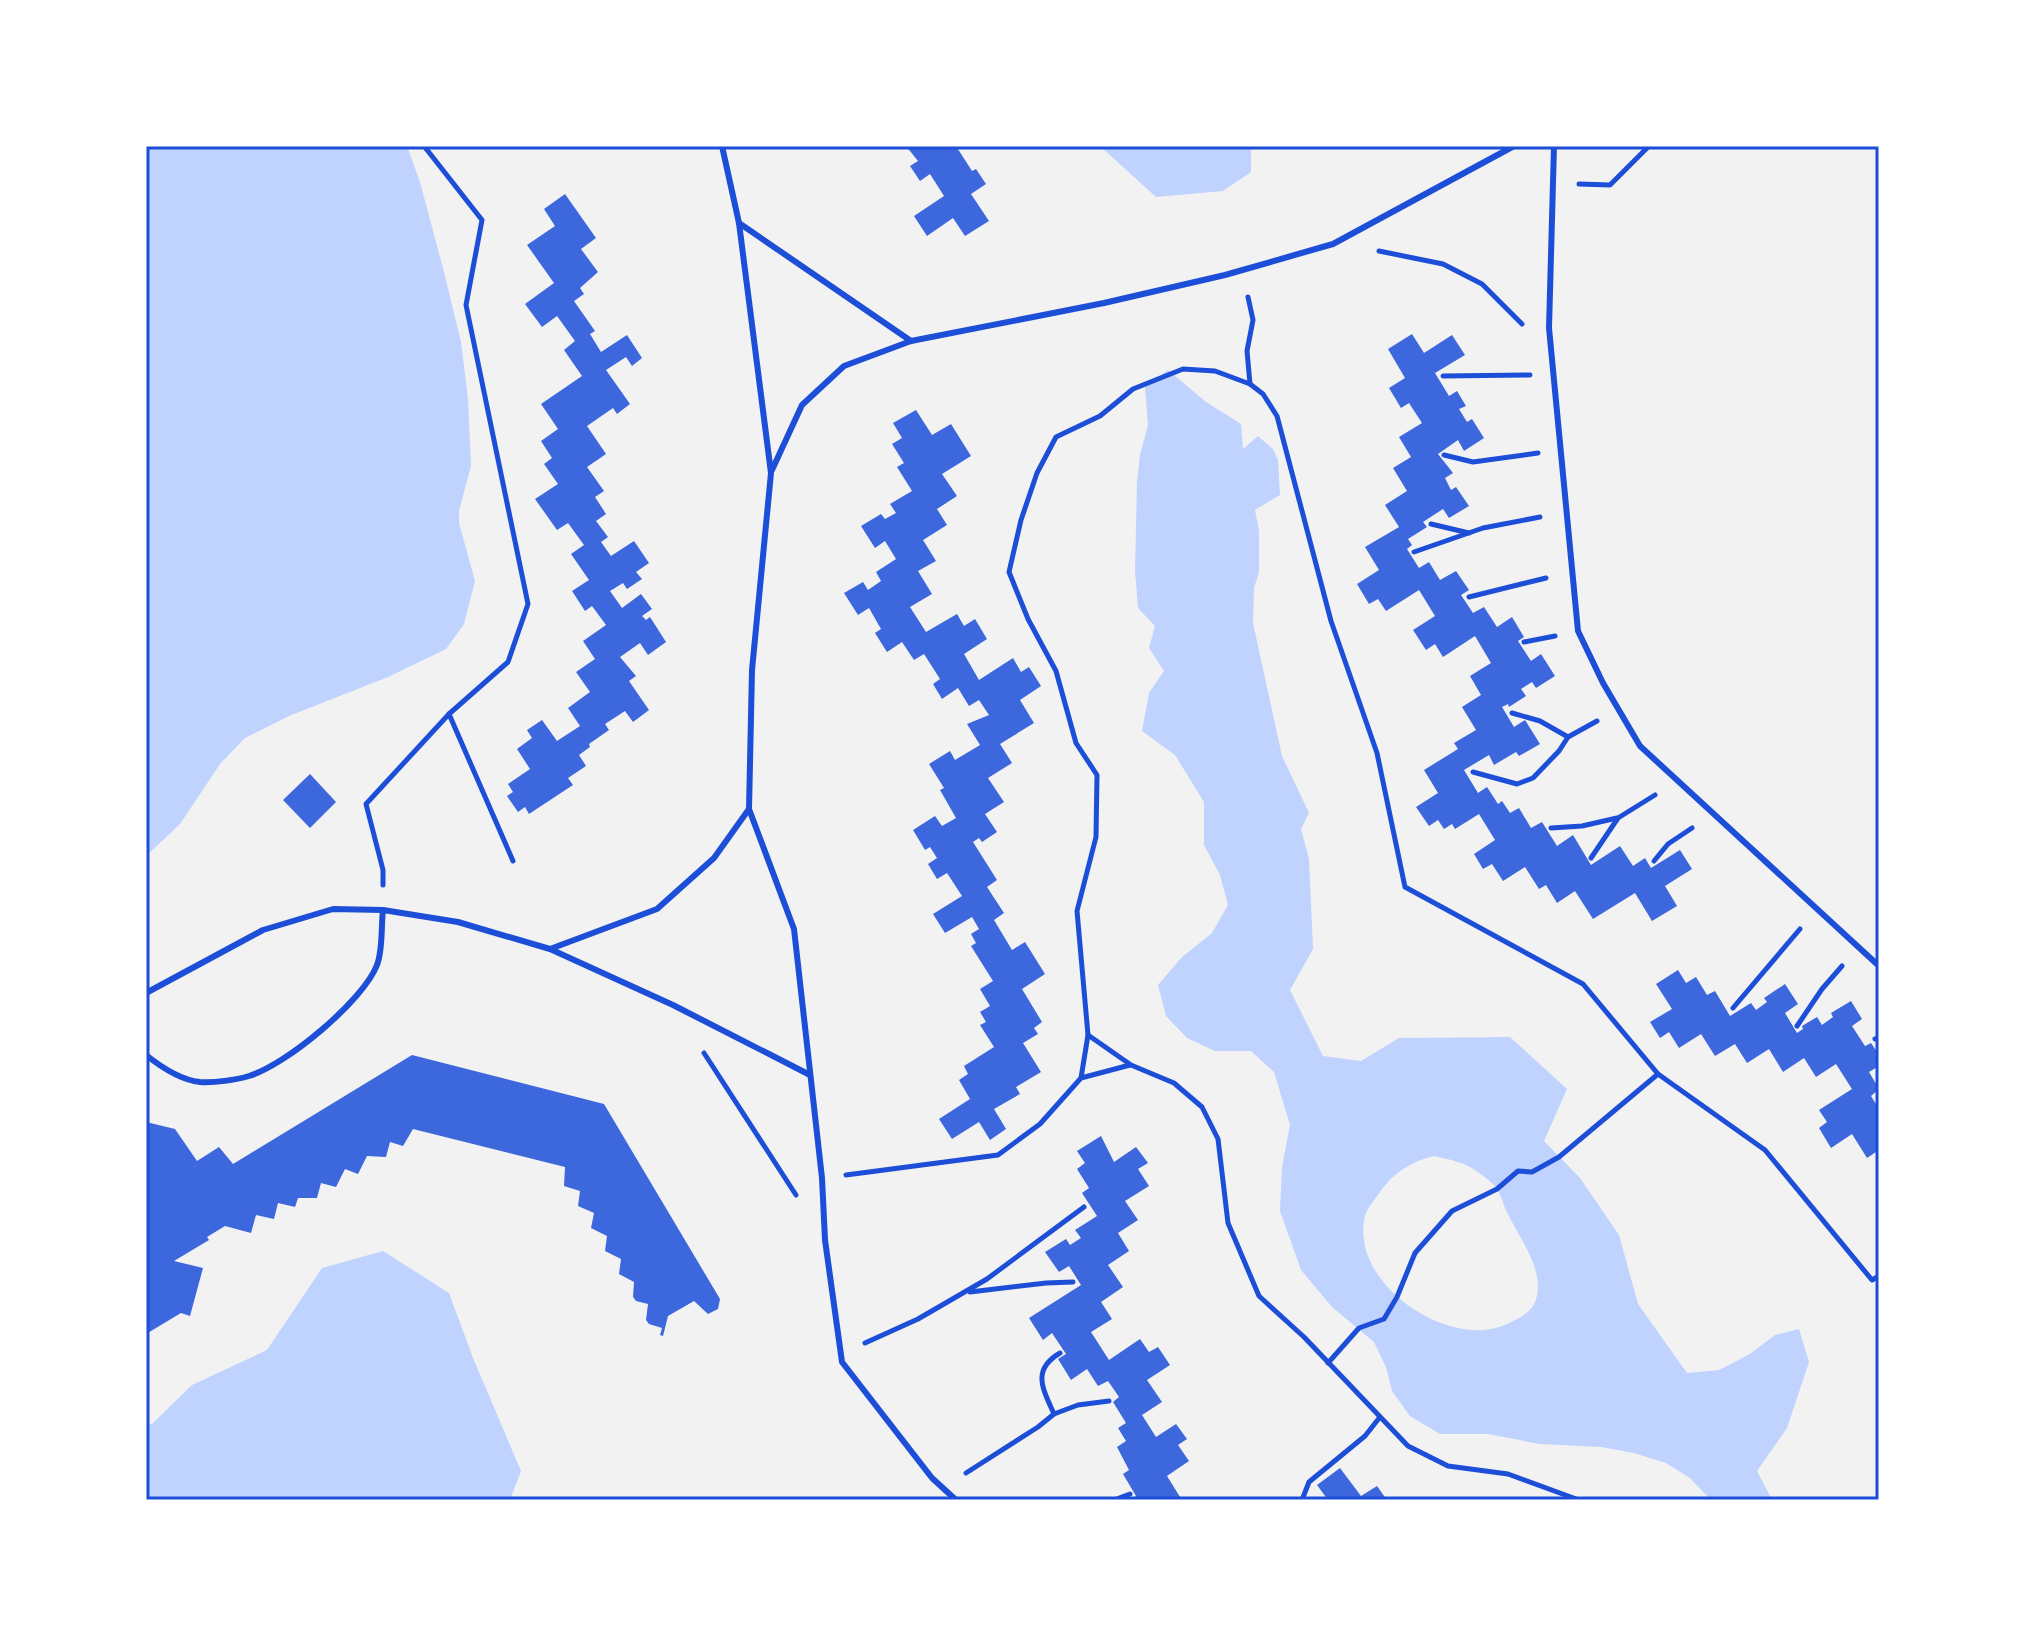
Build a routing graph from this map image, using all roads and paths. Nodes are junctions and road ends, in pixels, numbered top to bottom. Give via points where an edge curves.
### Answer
1 (424, 146) edge
2 (722, 146) edge
3 (1514, 146) edge
4 (1554, 146) edge
5 (739, 223) junction
6 (1375, 250) dead end
7 (1247, 292) dead end
8 (911, 341) junction
9 (1553, 363) junction
10 (1554, 375) junction
11 (1443, 376) dead end
12 (1250, 384) junction
13 (1561, 449) junction
14 (1444, 455) dead end
15 (771, 473) junction
16 (1566, 512) junction
17 (1431, 524) dead end
18 (1470, 533) junction
19 (1414, 552) dead end
20 (1572, 571) junction
21 (1469, 597) dead end
22 (1619, 710) junction
23 (1512, 713) dead end
24 (449, 714) junction
25 (1568, 737) junction
26 (1473, 772) dead end
27 (1676, 778) junction
28 (749, 809) junction
29 (1715, 814) junction
30 (1618, 818) junction
31 (1551, 828) dead end
32 (1591, 858) dead end
33 (513, 861) dead end
34 (1654, 861) dead end
35 (383, 870) dead end
36 (1818, 909) junction
37 (383, 910) junction
38 (1859, 947) junction
39 (550, 949) junction
40 (1879, 966) edge
41 (146, 993) edge
42 (673, 1005) junction
43 (1733, 1008) dead end
44 (1797, 1026) dead end
45 (1088, 1035) junction
46 (146, 1055) edge
47 (1131, 1065) junction
48 (1658, 1074) junction
49 (810, 1075) junction
50 (1081, 1078) junction
51 (822, 1178) junction
52 (1084, 1207) dead end
53 (825, 1240) junction
54 (1879, 1276) edge
55 (1073, 1282) dead end
56 (965, 1292) junction
57 (1060, 1353) dead end
58 (842, 1362) junction
59 (1328, 1363) junction
60 (1109, 1401) dead end
61 (1054, 1414) junction
62 (1380, 1417) junction
63 (948, 1492) junction
64 (1130, 1494) dead end
65 (956, 1500) edge
66 (1114, 1500) edge
67 (1302, 1500) edge
68 (1579, 1500) edge

1 - 24 path via 482,220 466,305 528,604 508,662
2 - 5 lane
3 - 8 lane via 1333,244 1104,303
4 - 9 lane via 1549,328
5 - 8 lane
5 - 15 lane
6 - 9 path via 1443,264 1482,284
7 - 12 path via 1253,320 1247,351
8 - 15 lane via 844,366 802,405
9 - 10 lane
10 - 11 path
10 - 13 lane
12 - 45 path via 1215,371 1183,369 1133,389 1100,416 1056,437 1021,520 1009,572 1056,671 1076,743 1097,775 1096,837 1077,911
12 - 48 path via 1277,416 1331,621 1377,753 1405,887 1583,984
13 - 14 path via 1473,462
13 - 16 lane
15 - 28 lane via 752,670
16 - 18 path
16 - 20 lane
17 - 18 path
18 - 19 path
20 - 21 path
20 - 22 lane via 1578,631
22 - 25 path
22 - 27 lane via 1640,746
23 - 25 path
24 - 33 path
24 - 35 path via 366,804
25 - 26 path via 1533,778 1517,784
27 - 29 lane
27 - 30 path
28 - 39 lane via 714,858 657,909
28 - 49 lane via 794,929
29 - 34 path via 1668,844
29 - 36 lane
30 - 31 path
30 - 32 path
36 - 38 lane
36 - 43 path
37 - 39 lane via 458,922
37 - 41 lane via 333,909 263,930
37 - 46 lane via 378,963 364,988 300,1048 250,1076 200,1082 162,1069
38 - 40 lane
38 - 44 path
39 - 42 lane
42 - 49 lane
42 - 53 path
45 - 47 path
45 - 50 path
47 - 50 path
47 - 59 path via 1174,1083 1202,1107 1218,1139 1228,1223 1259,1296
48 - 54 path via 1765,1150 1872,1280
48 - 59 path via 1559,1157 1532,1172 1518,1171 1497,1189 1452,1211 1415,1253 1384,1319 1359,1328
49 - 51 lane
50 - 51 path via 1040,1124 998,1155
51 - 53 lane
52 - 56 path
53 - 58 lane
55 - 56 path
56 - 58 path via 872,1338
57 - 61 path via 1042,1370
58 - 63 lane
59 - 62 path
60 - 61 path
61 - 63 path via 968,1470
62 - 67 path via 1309,1482
62 - 68 path via 1408,1446 1448,1466 1508,1474
63 - 65 lane
64 - 66 path

